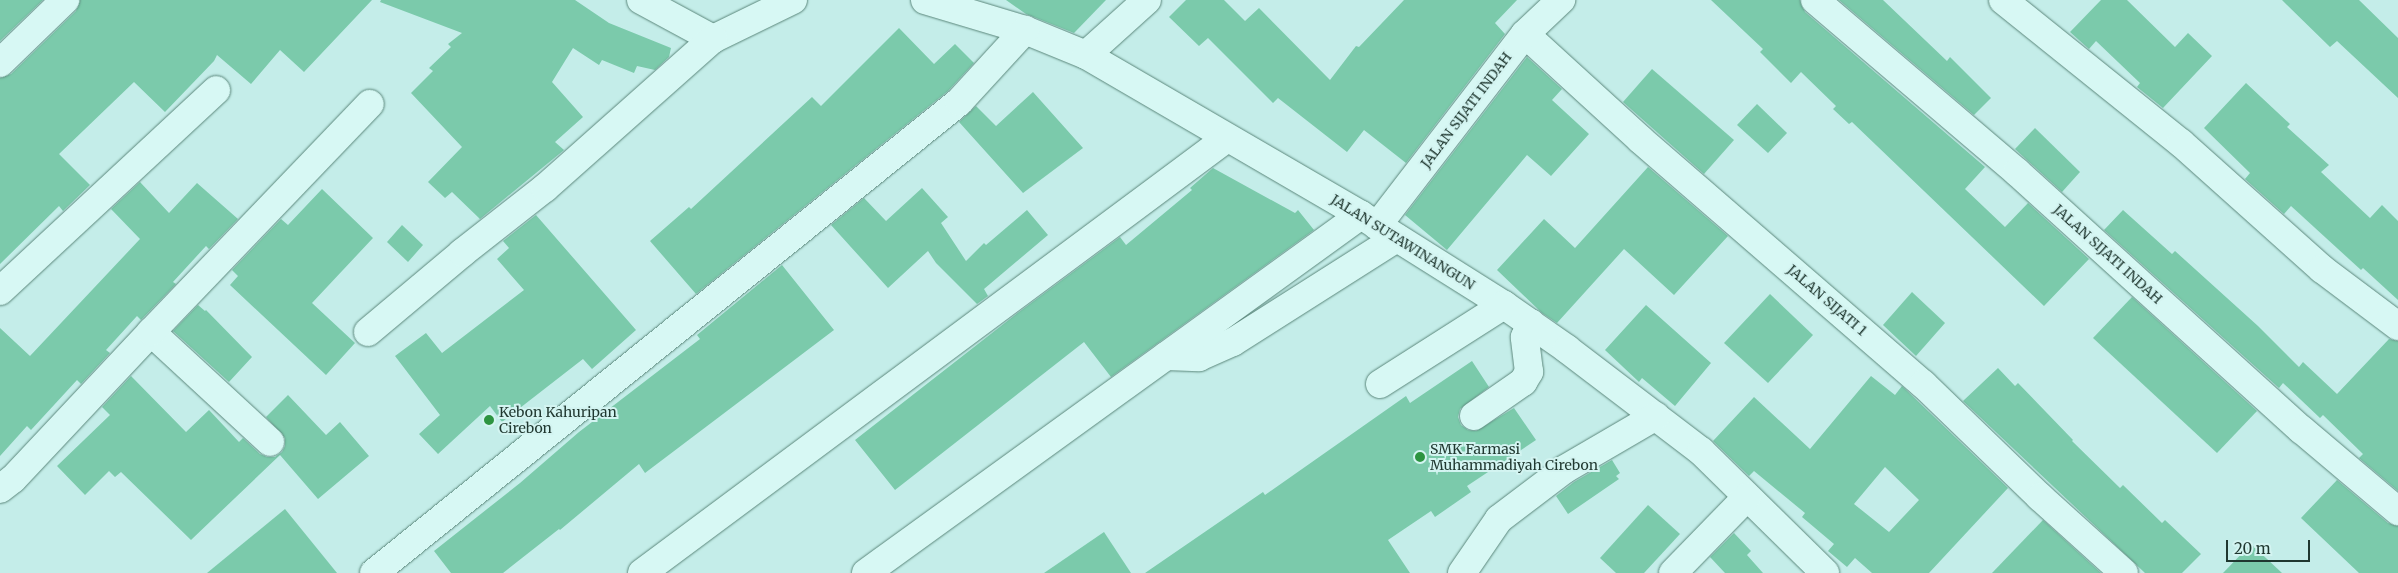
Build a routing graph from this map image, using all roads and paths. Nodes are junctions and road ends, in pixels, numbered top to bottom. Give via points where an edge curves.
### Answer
1 (65, 0) edge
2 (641, 0) edge
3 (793, 0) edge
4 (925, 0) edge
5 (1147, 0) edge
6 (1561, 0) edge
7 (1814, 0) edge
8 (2003, 0) edge
9 (1025, 30) junction
10 (1525, 34) junction
11 (713, 39) junction
12 (1086, 55) junction
13 (0, 63) edge
14 (216, 90) dead end
15 (370, 104) dead end
16 (1227, 138) junction
17 (1378, 227) junction
18 (0, 292) edge
19 (1504, 304) junction
20 (1531, 323) junction
21 (2398, 326) edge
22 (151, 332) junction
23 (368, 332) dead end
24 (1166, 356) junction
25 (1380, 384) dead end
26 (1474, 416) dead end
27 (1656, 416) junction
28 (270, 442) dead end
29 (4, 482) edge
30 (1747, 497) junction
31 (2398, 511) edge
32 (374, 573) edge
33 (642, 573) edge
34 (866, 573) edge
35 (1462, 573) edge
36 (1674, 573) edge
37 (1825, 573) edge
38 (2124, 573) edge

1 - 13 street
2 - 11 street
3 - 11 street
4 - 9 street, JALAN SUTAWINANGUN
5 - 12 street
6 - 10 street, JALAN SIJATI INDAH
7 - 31 street, JALAN SIJATI INDAH via 2017,172 2302,430
8 - 21 street via 2181,142 2322,269
9 - 12 street, JALAN SUTAWINANGUN
9 - 32 street via 959,102
10 - 17 street, JALAN SIJATI INDAH
10 - 38 street, JALAN SIJATI 1 via 1641,140 1923,384
11 - 23 street via 545,188
12 - 16 street, JALAN SUTAWINANGUN
14 - 18 street
15 - 22 street
16 - 17 street, JALAN SUTAWINANGUN
16 - 33 street
17 - 19 street, JALAN SUTAWINANGUN
17 - 24 street
17 - 24 street via 1233,342 1199,357
19 - 20 street, JALAN SUTAWINANGUN
19 - 25 street
20 - 26 street via 1525,337 1529,372 1523,382
20 - 27 street, JALAN SUTAWINANGUN
22 - 28 street
22 - 29 street
24 - 34 street
27 - 30 street, JALAN SUTAWINANGUN via 1701,451
27 - 35 street via 1565,469 1499,519
30 - 36 street
30 - 37 street, JALAN SUTAWINANGUN

